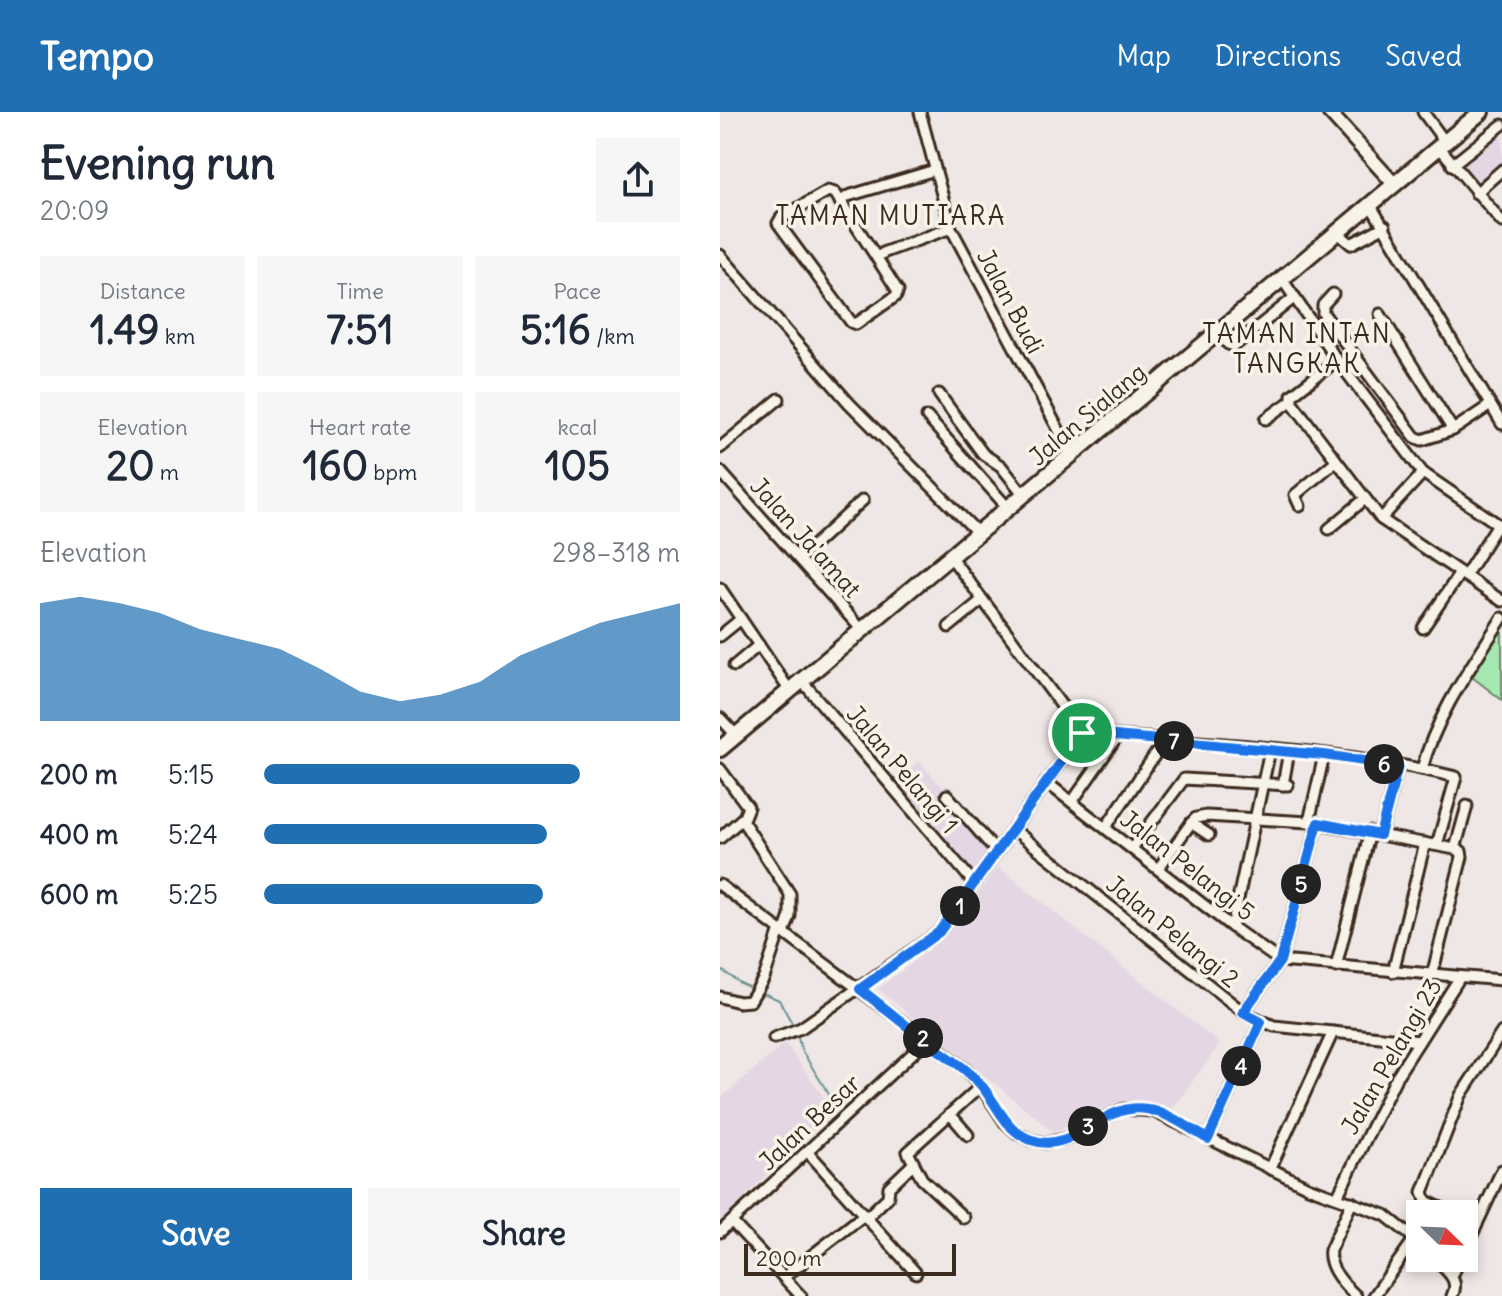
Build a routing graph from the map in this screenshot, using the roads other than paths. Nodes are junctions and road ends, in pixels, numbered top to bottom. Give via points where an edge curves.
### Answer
1 (920, 112) edge
2 (1329, 112) edge
3 (1481, 112) edge
4 (1428, 114) edge
5 (1502, 125) edge
6 (1442, 145) junction
7 (1452, 165) junction
8 (935, 170) junction
9 (1502, 170) edge
10 (1395, 185) junction
11 (1476, 193) junction
12 (840, 202) junction
13 (1371, 206) junction
14 (1502, 222) edge
15 (1385, 226) junction
16 (951, 228) junction
17 (1338, 233) junction
18 (720, 255) edge
19 (877, 257) junction
20 (1282, 279) junction
21 (1333, 294) dead end
22 (1295, 297) junction
23 (1380, 314) dead end
24 (1219, 332) junction
25 (1337, 360) junction
26 (939, 394) dead end
27 (779, 399) dead end
28 (1291, 402) junction
29 (1495, 407) edge
30 (927, 417) dead end
31 (1266, 419) dead end
32 (958, 421) junction
33 (1502, 424) edge
34 (1453, 430) junction
35 (945, 436) junction
36 (720, 448) edge
37 (1072, 455) junction
38 (1336, 461) junction
39 (720, 471) edge
40 (1423, 473) junction
41 (1024, 495) junction
42 (1365, 499) junction
43 (863, 500) dead end
44 (1300, 506) dead end
45 (1008, 508) junction
46 (1381, 519) junction
47 (1500, 526) edge
48 (1329, 529) dead end
49 (978, 533) junction
50 (950, 556) junction
51 (799, 559) junction
52 (1462, 574) junction
53 (721, 590) edge
54 (982, 600) junction
55 (1502, 601) edge
56 (1502, 618) edge
57 (741, 619) junction
58 (949, 627) dead end
59 (1423, 628) dead end
60 (862, 630) junction
61 (720, 636) edge
62 (759, 645) junction
63 (734, 666) dead end
64 (796, 686) junction
65 (720, 718) edge
66 (1082, 733) junction
67 (736, 735) junction
68 (1118, 736) junction
69 (1165, 740) junction
70 (720, 749) edge
71 (1270, 750) junction
72 (1289, 751) junction
73 (1324, 755) junction
74 (1398, 766) junction
75 (720, 769) edge
76 (1422, 769) junction
77 (1046, 782) junction
78 (1263, 784) junction
79 (947, 795) dead end
80 (1072, 802) junction
81 (1467, 806) dead end
82 (1256, 817) junction
83 (742, 820) junction
84 (1314, 822) junction
85 (1191, 823) junction
86 (1106, 827) junction
87 (1013, 829) junction
88 (1375, 833) junction
89 (1209, 835) dead end
90 (720, 838) edge
91 (1425, 843) junction
92 (1437, 845) junction
93 (1133, 847) junction
94 (1455, 849) junction
95 (996, 851) junction
96 (1158, 869) junction
97 (974, 883) junction
98 (720, 885) edge
99 (1232, 927) junction
100 (782, 931) junction
101 (1280, 961) junction
102 (1336, 967) junction
103 (1393, 972) junction
104 (1432, 975) junction
105 (1460, 977) junction
106 (1502, 980) edge
107 (860, 989) junction
108 (720, 997) edge
109 (1243, 1012) junction
110 (1261, 1022) junction
111 (1333, 1032) junction
112 (1502, 1032) edge
113 (774, 1038) dead end
114 (926, 1041) junction
115 (1419, 1041) junction
116 (981, 1086) junction
117 (950, 1114) junction
118 (968, 1135) dead end
119 (1208, 1139) junction
120 (808, 1152) junction
121 (913, 1164) junction
122 (1270, 1169) junction
123 (1502, 1170) edge
124 (1337, 1197) junction
125 (1426, 1200) edge
126 (1352, 1202) junction
127 (865, 1217) junction
128 (964, 1218) dead end
129 (732, 1222) junction
130 (1478, 1223) edge
131 (720, 1232) edge
132 (1406, 1232) edge
133 (1406, 1256) edge
134 (1448, 1272) edge
135 (1454, 1272) edge
136 (916, 1273) dead end
137 (1452, 1276) junction
138 (784, 1277) junction
139 (801, 1296) edge
140 (1356, 1296) edge
141 (1374, 1296) edge
142 (1452, 1296) edge

1 - 8 street, Jalan Budi
2 - 10 main road
3 - 6 main road, Jalan Sialang
4 - 6 street
5 - 7 street
6 - 7 street
6 - 10 main road, Jalan Sialang
7 - 11 street
8 - 12 street
8 - 16 street, Jalan Budi
9 - 11 street
10 - 13 main road, Jalan Sialang
11 - 14 street
12 - 19 street
12 - 19 street via 830,191 781,218 779,225 852,323 899,293
13 - 15 street
13 - 17 main road, Jalan Sialang
15 - 17 street via 1351,244
15 - 29 street
16 - 19 street
16 - 37 street, Jalan Budi
17 - 20 main road, Jalan Sialang
18 - 49 street via 849,403
20 - 22 street
20 - 24 main road, Jalan Sialang
21 - 34 street via 1323,313 1415,437 1422,440
22 - 24 street via 1234,346
22 - 25 street
23 - 34 street
24 - 37 main road, Jalan Sialang
25 - 28 street via 1292,395
25 - 40 street
26 - 32 street
27 - 36 street
28 - 31 street
28 - 38 street
29 - 33 street
29 - 34 street
30 - 35 street
32 - 35 street
32 - 41 street
35 - 45 street
37 - 41 main road, Jalan Sialang
38 - 42 street
38 - 44 street via 1295,495
39 - 51 street, Jalan Ja'amat
40 - 46 street
40 - 47 street
41 - 45 main road, Jalan Sialang
42 - 46 street
42 - 48 street
43 - 51 street
45 - 49 main road, Jalan Sialang
46 - 52 street
47 - 52 street
49 - 50 main road, Jalan Sialang
50 - 54 street
50 - 60 main road, Jalan Sialang
51 - 60 street, Jalan Ja'amat
52 - 55 street
52 - 59 street
53 - 57 street, Jalan Pelangi 1
54 - 58 street
54 - 66 street
56 - 76 street via 1442,716
57 - 61 street
57 - 62 street, Jalan Pelangi 1
60 - 64 main road, Jalan Sialang
62 - 63 street
62 - 64 street, Jalan Pelangi 1
64 - 67 main road, Jalan Sialang
64 - 97 street, Jalan Pelangi 1
65 - 67 street
66 - 68 street
66 - 77 street
67 - 70 main road, Jalan Sialang
68 - 69 street
68 - 80 street
69 - 71 street
69 - 86 street
71 - 72 street
71 - 78 street
72 - 73 street
72 - 78 street via 1286,785
73 - 74 street
73 - 84 street
74 - 76 street
74 - 88 street
75 - 83 street via 747,803
76 - 92 street via 1456,777
77 - 80 street, Jalan Pelangi 5
77 - 87 street
78 - 82 street
78 - 93 street via 1184,779
79 - 95 street
80 - 86 street, Jalan Pelangi 5
81 - 94 street
82 - 84 street
82 - 85 street via 1206,816
82 - 99 street
83 - 90 street
83 - 100 street via 790,894 790,916
84 - 88 street
84 - 101 street
85 - 89 street
85 - 96 street
86 - 93 street, Jalan Pelangi 5
87 - 95 street
87 - 109 street, Jalan Pelangi 2
88 - 91 street
88 - 102 street
91 - 92 street
91 - 103 street
92 - 94 street
93 - 96 street, Jalan Pelangi 5
94 - 104 street via 1462,857
95 - 97 street
96 - 99 street, Jalan Pelangi 5
97 - 107 street via 939,932
98 - 100 street
99 - 101 street, Jalan Pelangi 5
100 - 107 street
100 - 108 street via 756,992 745,1003
101 - 102 street, Jalan Pelangi 5
101 - 109 street
102 - 103 street, Jalan Pelangi 5
103 - 104 street, Jalan Pelangi 5
104 - 105 street, Jalan Pelangi 5
105 - 106 street, Jalan Pelangi 5
105 - 115 street, Jalan Pelangi 23
107 - 113 street via 801,1028
107 - 114 street
109 - 110 street, Jalan Pelangi 2
110 - 111 street, Jalan Pelangi 2
110 - 119 street
111 - 115 street, Jalan Pelangi 2
111 - 122 street
112 - 125 street via 1461,1095 1423,1192
114 - 116 street
114 - 120 street, Jalan Besar
115 - 124 street, Jalan Pelangi 23
116 - 117 street
116 - 119 street via 1011,1128 1039,1142 1069,1138 1132,1108 1160,1113
117 - 118 street
117 - 121 street via 910,1149
119 - 122 street
120 - 127 street
120 - 129 street, Jalan Besar
121 - 127 street
121 - 128 street
122 - 124 street
123 - 130 street
124 - 126 street
126 - 132 street via 1385,1215
126 - 140 street via 1330,1250 1331,1263
127 - 136 street
127 - 138 street
129 - 131 street, Jalan Besar
129 - 138 street
133 - 141 street
134 - 137 street
135 - 137 street
137 - 142 street
138 - 139 street

